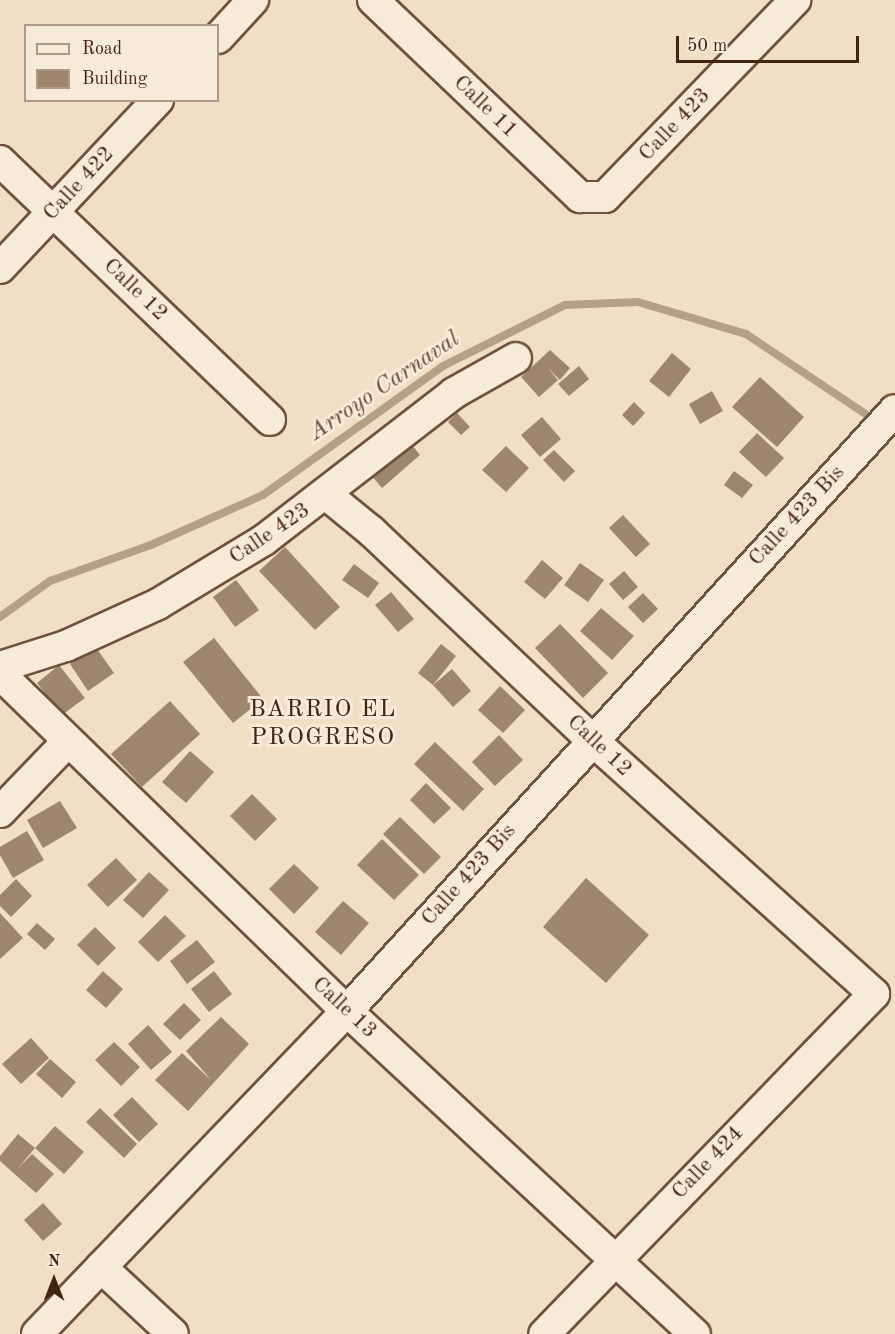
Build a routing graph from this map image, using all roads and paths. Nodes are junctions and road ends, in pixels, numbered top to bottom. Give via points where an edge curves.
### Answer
1 (253, 0) edge
2 (373, 0) edge
3 (795, 0) edge
4 (219, 37) edge
5 (156, 102) edge
6 (0, 160) edge
7 (605, 197) joint
8 (53, 212) junction
9 (0, 268) edge
10 (516, 358) dead end
11 (895, 410) edge
12 (270, 420) dead end
13 (327, 495) junction
14 (0, 667) edge
15 (0, 674) edge
16 (591, 740) junction
17 (68, 741) junction
18 (0, 812) edge
19 (873, 994) joint
20 (347, 1011) junction
21 (616, 1258) junction
22 (101, 1267) junction
23 (37, 1334) edge
24 (173, 1334) edge
25 (544, 1334) edge
26 (696, 1334) edge

1 - 4 street
2 - 7 street, Calle 11 via 580,197
3 - 7 street, Calle 423
5 - 8 street, Calle 422
6 - 8 street, Calle 12
8 - 9 street, Calle 422
8 - 12 street, Calle 12
10 - 13 street, Calle 423 via 454,393
11 - 16 street, Calle 423 Bis
13 - 14 street, Calle 423 via 264,540 158,604 66,646
13 - 16 street, Calle 12 via 371,531
15 - 17 street, Calle 13
16 - 19 street, Calle 12
16 - 20 street, Calle 423 Bis
17 - 18 street
17 - 20 street, Calle 13
19 - 21 street, Calle 424
20 - 21 street, Calle 13
20 - 22 street, Calle 423 Bis
21 - 25 street, Calle 424
21 - 26 street, Calle 13
22 - 23 street, Calle 423 Bis
22 - 24 street

